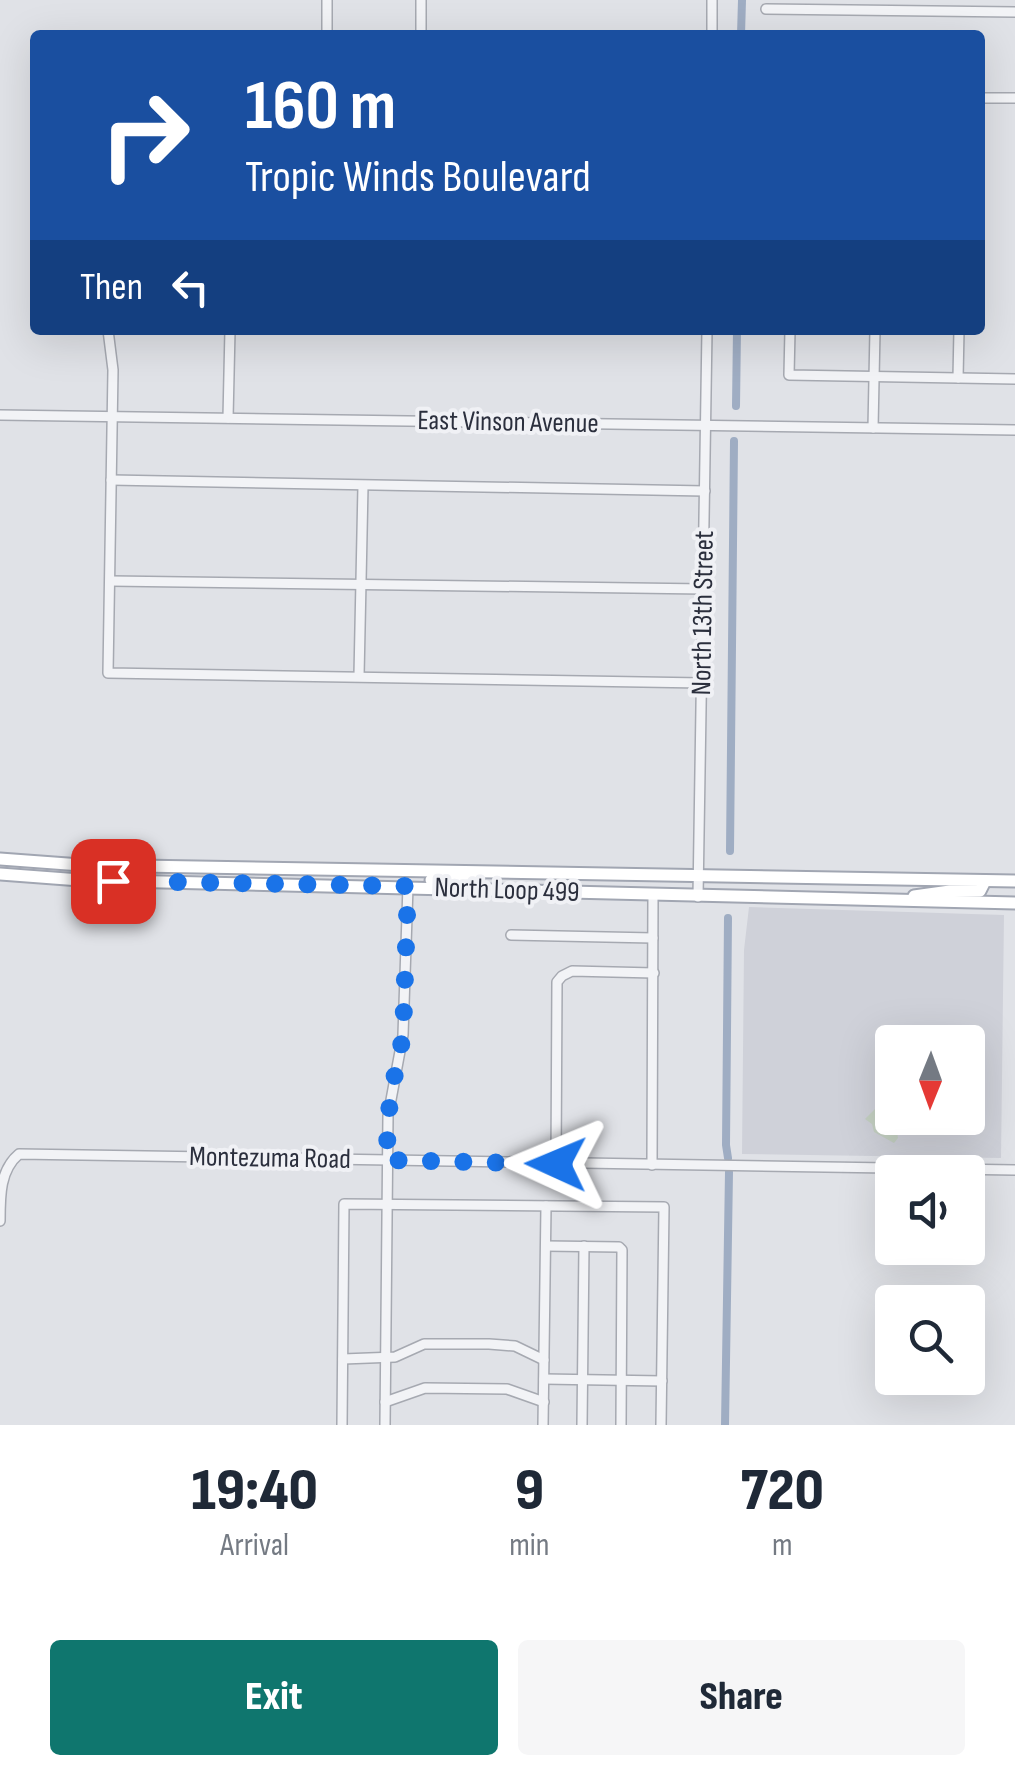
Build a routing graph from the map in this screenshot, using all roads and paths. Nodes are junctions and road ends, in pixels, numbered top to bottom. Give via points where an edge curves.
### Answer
1 (327, 0) edge
2 (421, 0) edge
3 (712, 0) edge
4 (766, 9) dead end
5 (1015, 12) edge
6 (327, 30) edge
7 (421, 30) edge
8 (712, 30) edge
9 (985, 98) edge
10 (1015, 98) edge
11 (109, 335) edge
12 (230, 335) edge
13 (707, 335) edge
14 (790, 335) edge
15 (875, 335) edge
16 (959, 335) edge
17 (874, 377) junction
18 (958, 378) junction
19 (1015, 379) edge
20 (0, 415) edge
21 (112, 416) junction
22 (228, 418) junction
23 (706, 425) junction
24 (873, 428) junction
25 (1015, 430) edge
26 (112, 480) junction
27 (363, 486) junction
28 (705, 492) junction
29 (111, 581) junction
30 (361, 585) junction
31 (704, 589) junction
32 (359, 676) junction
33 (702, 683) junction
34 (0, 859) edge
35 (522, 872) junction
36 (0, 874) edge
37 (698, 874) junction
38 (984, 881) junction
39 (1015, 881) edge
40 (408, 886) junction
41 (653, 896) junction
42 (698, 897) junction
43 (901, 901) junction
44 (1015, 904) edge
45 (512, 934) dead end
46 (653, 938) junction
47 (654, 973) junction
48 (386, 1160) junction
49 (556, 1164) junction
50 (652, 1165) junction
51 (1015, 1170) edge
52 (387, 1204) junction
53 (546, 1206) junction
54 (0, 1221) edge
55 (546, 1246) junction
56 (584, 1246) junction
57 (386, 1357) junction
58 (343, 1359) junction
59 (544, 1360) junction
60 (544, 1379) junction
61 (583, 1380) junction
62 (622, 1380) junction
63 (662, 1380) junction
64 (386, 1402) junction
65 (544, 1402) junction
66 (342, 1425) edge
67 (385, 1425) edge
68 (543, 1425) edge
69 (582, 1425) edge
70 (621, 1425) edge
71 (662, 1425) edge

1 - 6 street
2 - 7 street
3 - 8 street
4 - 5 street
9 - 10 street
11 - 21 street
12 - 22 street
13 - 23 street, North 13th Street
14 - 17 street via 789,376
15 - 17 street
16 - 18 street
17 - 18 street
17 - 24 street
18 - 19 street
20 - 21 street, East Vinson Avenue
21 - 22 street, East Vinson Avenue
21 - 26 street
22 - 23 street, East Vinson Avenue
23 - 24 street, East Vinson Avenue
23 - 28 street, North 13th Street
24 - 25 street, East Vinson Avenue
26 - 27 street
26 - 29 street
27 - 28 street
27 - 30 street
28 - 31 street, North 13th Street
29 - 30 street
29 - 32 street via 108,673
30 - 31 street
30 - 32 street
31 - 33 street, North 13th Street
32 - 33 street
33 - 37 street, North 13th Street
34 - 35 main road, North Loop 499 via 80,866
35 - 37 main road, North Loop 499
35 - 40 main road via 412,880
36 - 40 main road, North Loop 499
37 - 38 main road, North Loop 499
37 - 42 street, North 13th Street
38 - 39 main road, North Loop 499
38 - 43 main road via 980,891
40 - 41 main road, North Loop 499
40 - 48 street via 403,1036
41 - 42 main road, North Loop 499
41 - 46 street
42 - 43 main road, North Loop 499
43 - 44 main road, North Loop 499
45 - 46 street
46 - 47 street
47 - 49 street via 572,971 557,982
47 - 50 street
48 - 49 street, Montezuma Road
48 - 52 street
48 - 54 street, Montezuma Road via 20,1154 8,1162 1,1181
49 - 50 street, Montezuma Road
50 - 51 street, Montezuma Road
52 - 53 street
52 - 57 street
52 - 58 street via 344,1204
53 - 55 street
53 - 63 street via 664,1207
55 - 56 street
55 - 59 street
56 - 61 street
56 - 62 street via 622,1250
57 - 58 street
57 - 59 street via 424,1344 488,1344 514,1346
57 - 64 street
58 - 66 street
59 - 60 street
60 - 61 street
60 - 65 street
61 - 62 street
61 - 69 street
62 - 63 street
62 - 70 street
63 - 71 street
64 - 65 street via 425,1388 507,1389
64 - 67 street
65 - 68 street

